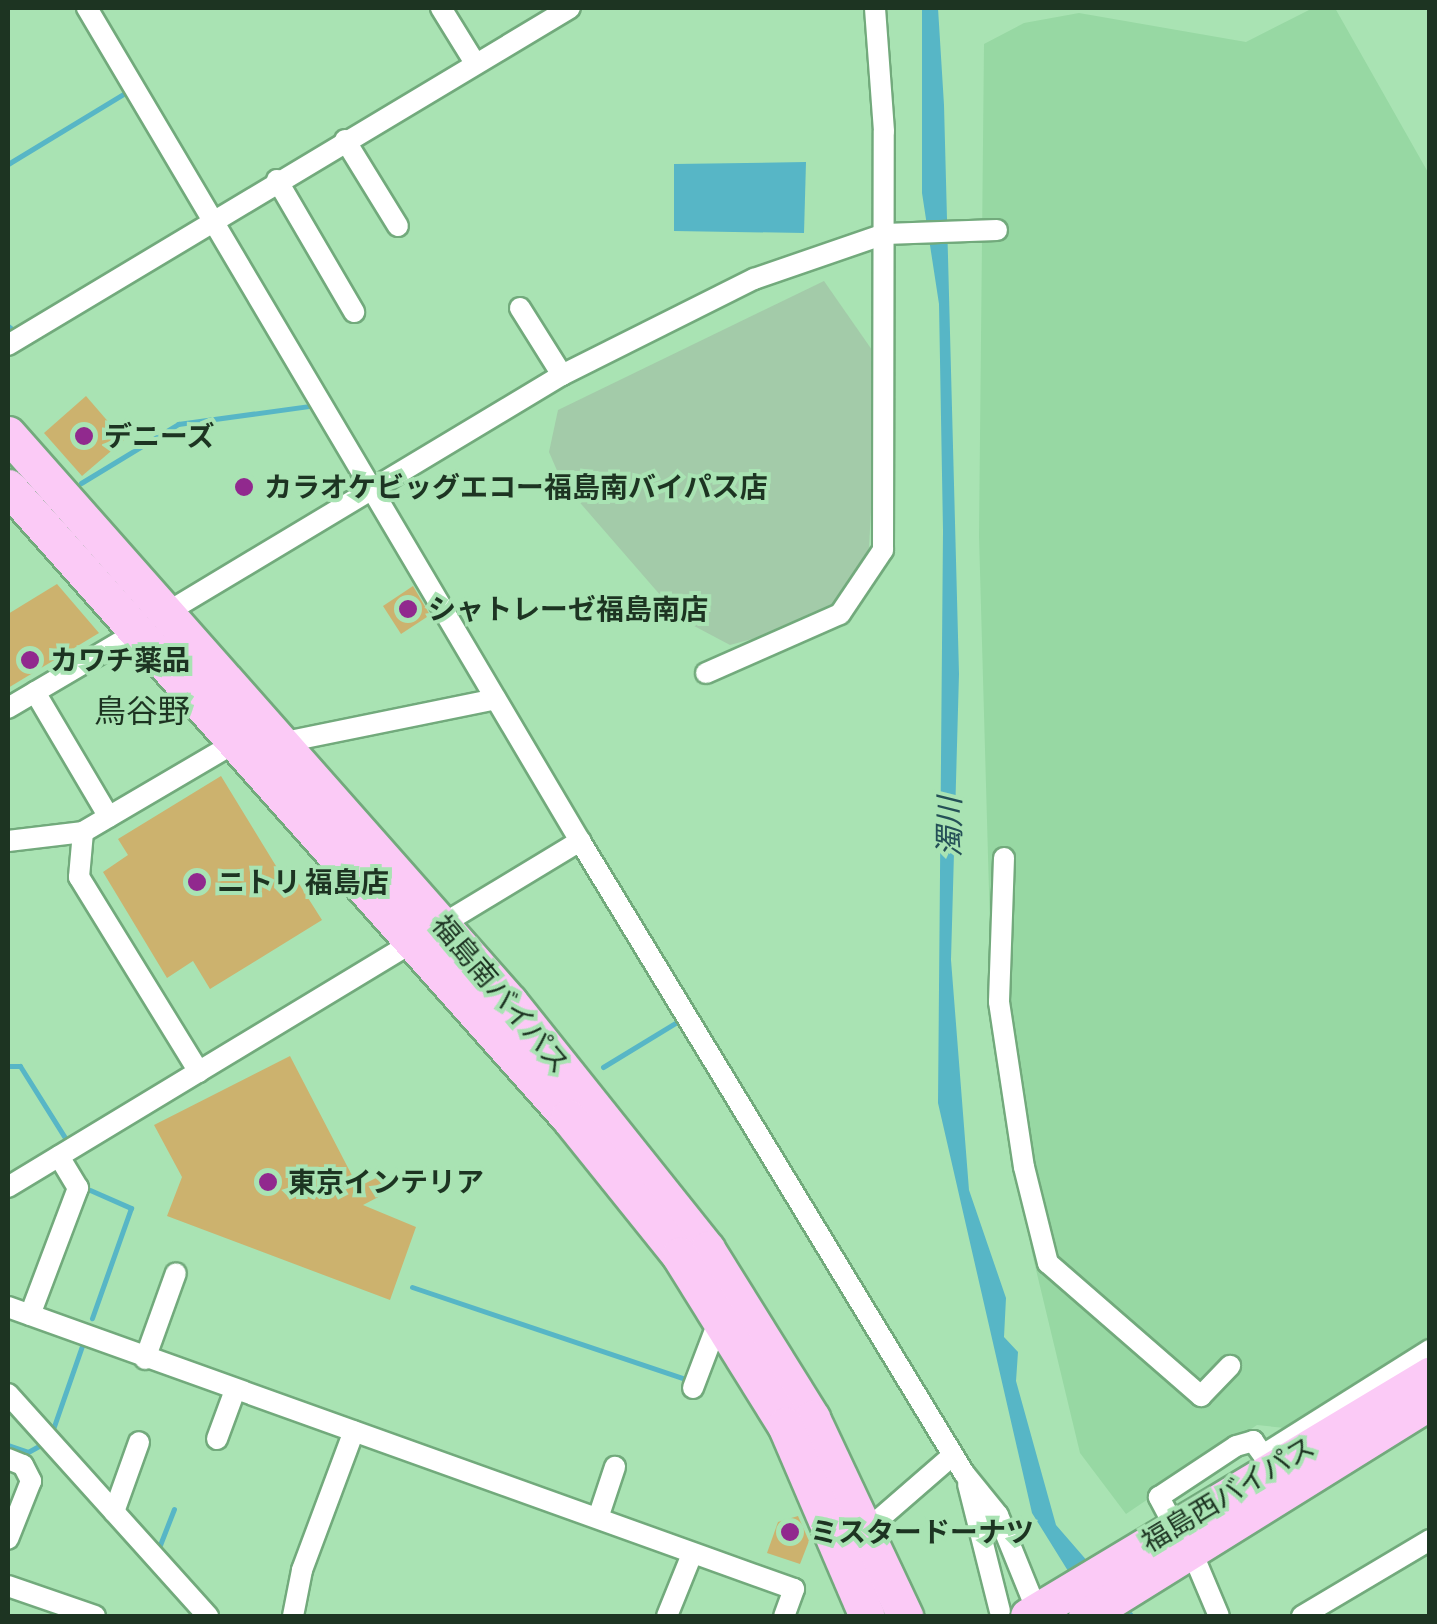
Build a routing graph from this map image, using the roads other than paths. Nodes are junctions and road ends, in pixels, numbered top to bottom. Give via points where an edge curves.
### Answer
1 (87, 8) edge
2 (441, 8) edge
3 (874, 8) edge
4 (566, 9) edge
5 (475, 63) junction
6 (345, 140) junction
7 (277, 180) junction
8 (210, 219) junction
9 (398, 226) dead end
10 (997, 230) dead end
11 (894, 232) junction
12 (520, 308) dead end
13 (354, 312) dead end
14 (8, 345) edge
15 (562, 375) junction
16 (8, 434) edge
17 (8, 487) edge
18 (373, 490) junction
19 (151, 622) junction
20 (706, 673) dead end
21 (35, 692) junction
22 (496, 700) junction
23 (8, 708) edge
24 (235, 742) junction
25 (280, 743) junction
26 (109, 817) junction
27 (83, 832) junction
28 (8, 841) edge
29 (580, 841) junction
30 (1004, 858) dead end
31 (429, 934) junction
32 (199, 1072) junction
33 (59, 1156) junction
34 (8, 1187) edge
35 (176, 1273) dead end
36 (8, 1307) edge
37 (30, 1316) junction
38 (720, 1317) junction
39 (1430, 1350) edge
40 (146, 1359) junction
41 (1230, 1366) dead end
42 (1430, 1374) edge
43 (693, 1388) dead end
44 (235, 1390) junction
45 (8, 1394) edge
46 (1430, 1402) edge
47 (354, 1431) junction
48 (217, 1439) dead end
49 (139, 1442) dead end
50 (8, 1459) edge
51 (959, 1464) junction
52 (615, 1467) dead end
53 (114, 1512) junction
54 (1168, 1515) dead end
55 (598, 1518) junction
56 (869, 1528) junction
57 (8, 1540) edge
58 (1430, 1540) edge
59 (692, 1554) junction
60 (1197, 1564) dead end
61 (1134, 1568) junction
62 (8, 1586) edge
63 (1030, 1612) edge
64 (95, 1616) edge
65 (208, 1616) edge
66 (293, 1616) edge
67 (668, 1616) edge
68 (784, 1616) edge
69 (867, 1616) edge
70 (905, 1616) edge
71 (1086, 1616) edge
72 (1219, 1616) edge
73 (1302, 1616) edge

1 - 8 street
2 - 5 street
3 - 11 street
4 - 5 street
5 - 6 street
6 - 7 street
6 - 9 street
7 - 8 street
7 - 13 street
8 - 14 street
8 - 18 street
10 - 11 street
11 - 15 street via 754,279
11 - 20 street via 882,550 856,598 828,622
12 - 15 street
15 - 18 street
16 - 19 highway, 福島南バイパス
17 - 19 highway, 福島南バイパス
18 - 19 street
18 - 22 street
19 - 21 street
19 - 24 highway, 福島南バイパス
19 - 25 highway, 福島南バイパス
21 - 23 street
21 - 26 street
22 - 25 street
22 - 29 street
24 - 26 street
24 - 31 highway, 福島南バイパス
25 - 31 highway, 福島南バイパス
26 - 27 street
27 - 28 street
27 - 32 street via 80,877
29 - 31 street
29 - 51 street
30 - 41 street via 1000,1002 1024,1167 1048,1263 1202,1396
31 - 32 street
31 - 38 highway, 福島南バイパス
31 - 56 highway, 福島南バイパス via 707,1249 790,1379
32 - 33 street
33 - 34 street
33 - 37 street via 78,1188
35 - 40 street
36 - 37 street
37 - 40 street
38 - 43 street
38 - 69 highway, 福島南バイパス via 801,1458
39 - 54 street
40 - 44 street
42 - 61 highway, 福島西バイパス
44 - 47 street
44 - 48 street
45 - 53 street
46 - 61 highway, 福島西バイパス
47 - 55 street
47 - 66 street via 302,1570
49 - 53 street
50 - 57 street via 24,1465 31,1481
51 - 56 street
51 - 63 street
51 - 63 street via 998,1515
52 - 55 street
53 - 65 street
55 - 59 street
56 - 70 highway, 福島南バイパス
58 - 73 street
59 - 67 street
59 - 68 street via 794,1589
60 - 72 street
61 - 63 highway, 福島西バイパス
61 - 71 highway, 福島西バイパス
62 - 64 street

